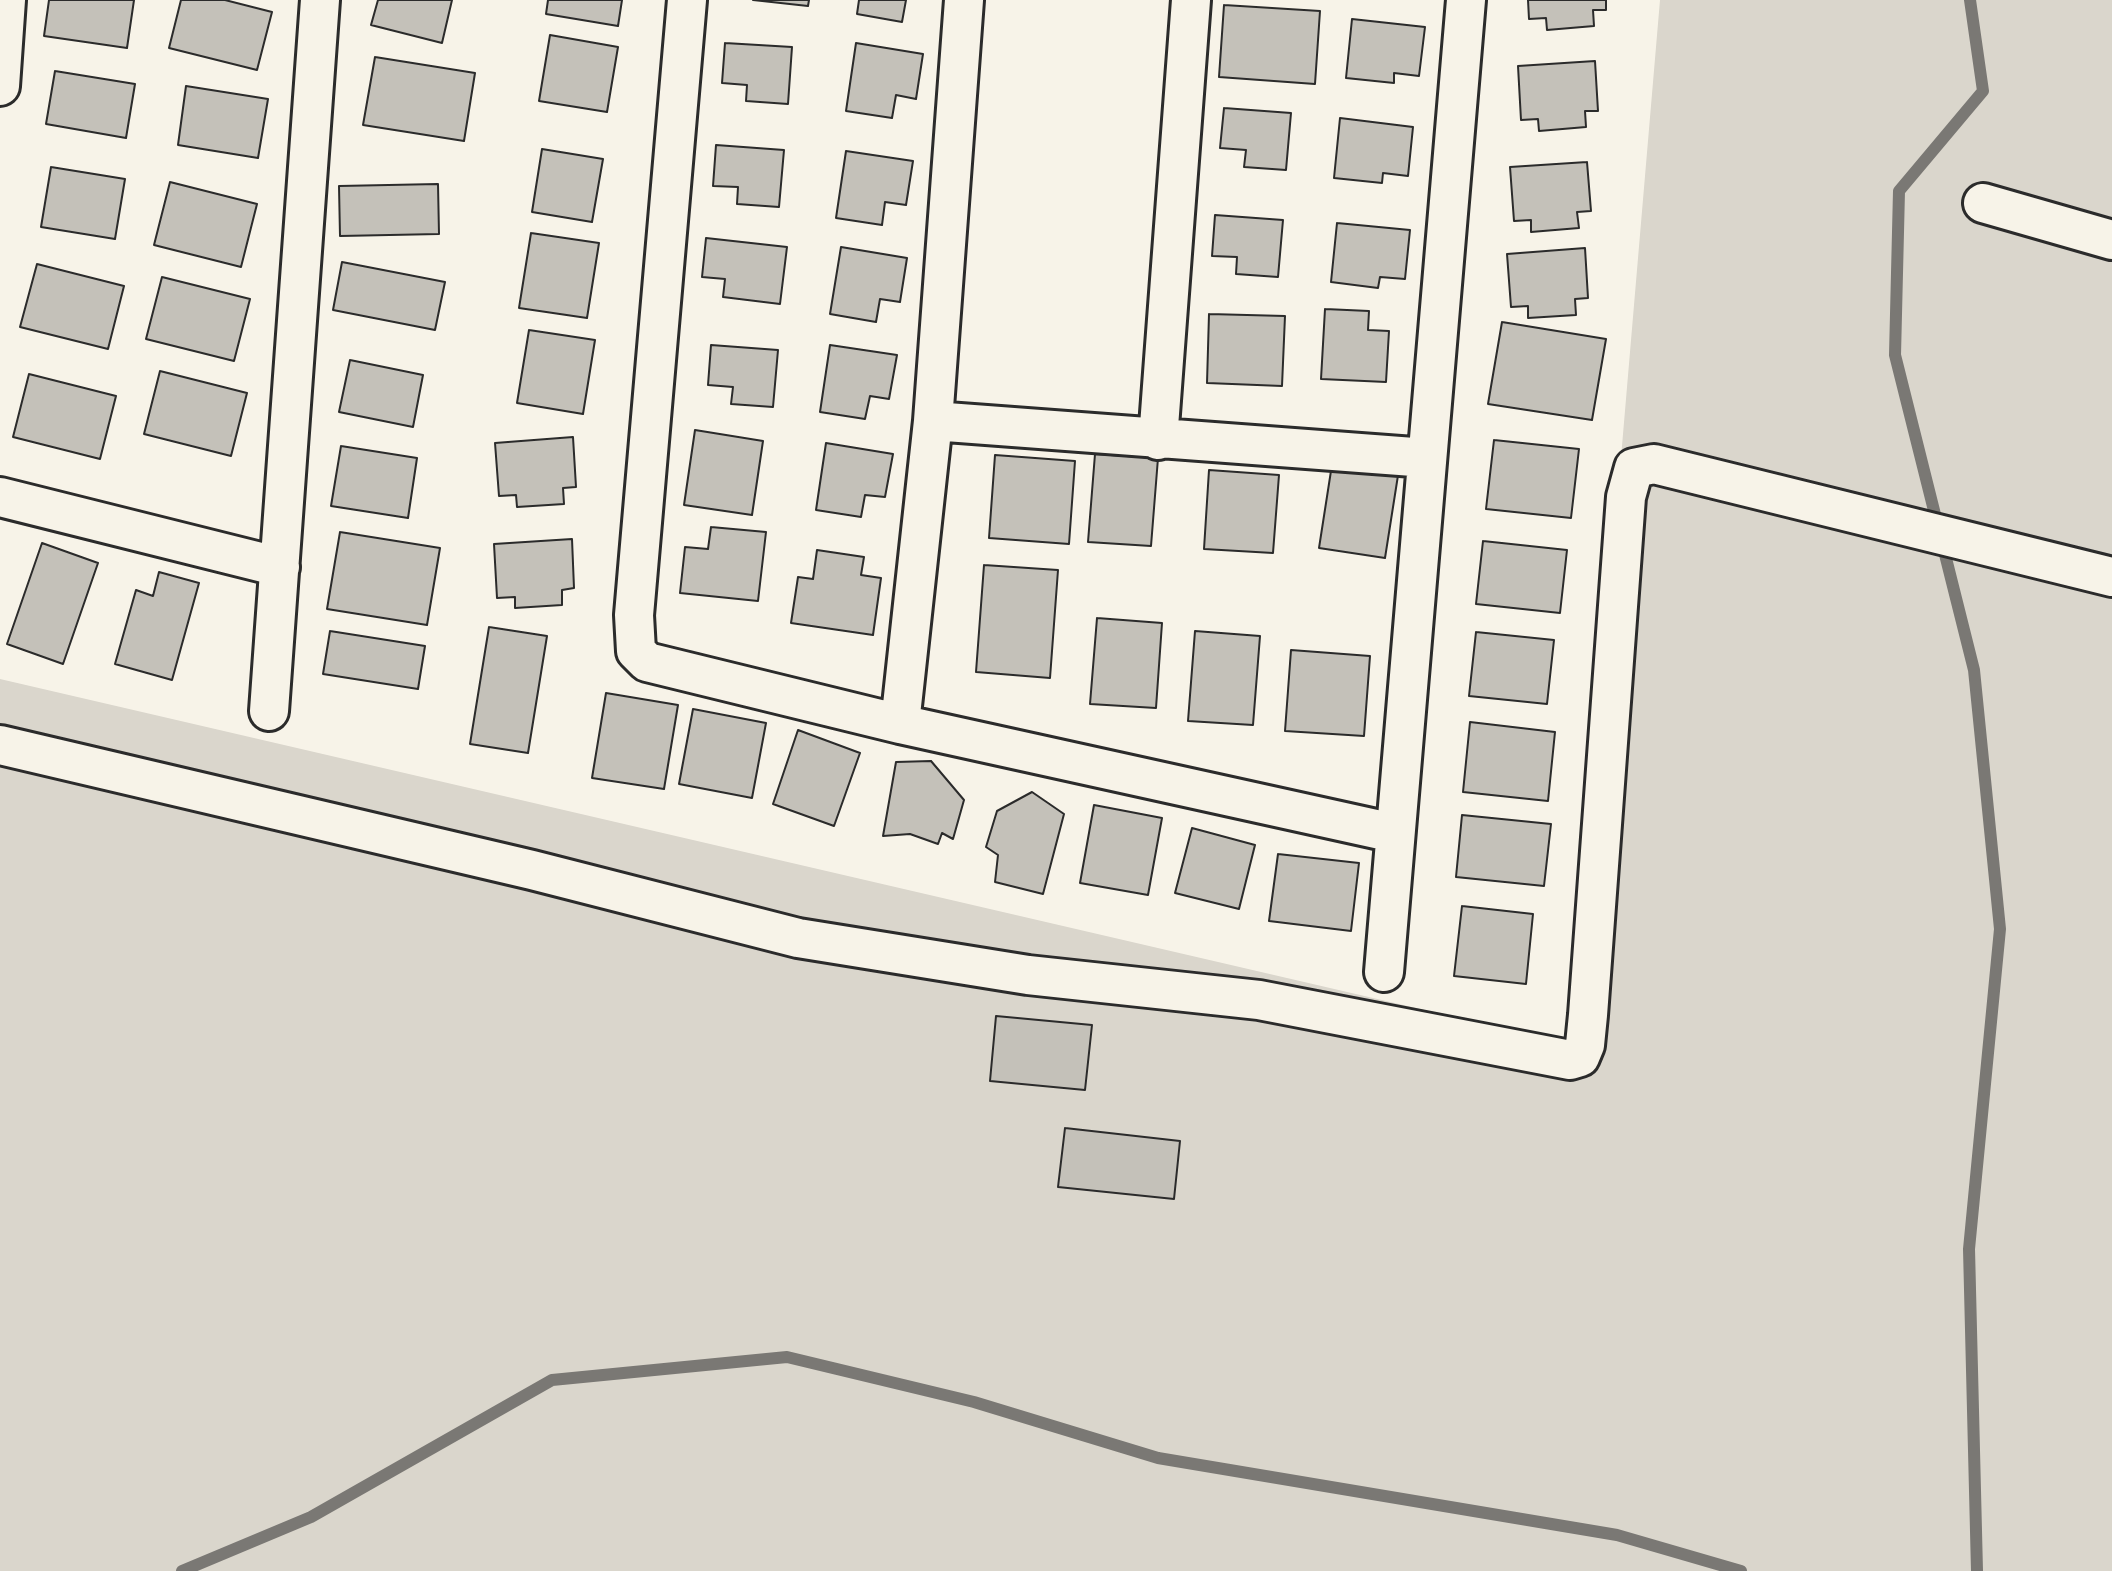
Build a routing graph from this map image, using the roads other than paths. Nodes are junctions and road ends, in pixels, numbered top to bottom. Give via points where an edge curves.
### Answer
1 (6, 0) edge
2 (320, 0) edge
3 (687, 0) edge
4 (964, 0) edge
5 (1191, 0) edge
6 (1466, 0) edge
7 (0, 86) edge
8 (1983, 203) dead end
9 (2112, 240) edge
10 (933, 421) junction
11 (1158, 440) junction
12 (1427, 458) junction
13 (0, 497) edge
14 (280, 567) junction
15 (2112, 577) edge
16 (269, 711) dead end
17 (900, 724) junction
18 (0, 745) edge
19 (1394, 833) junction
20 (1384, 972) dead end

1 - 7 street
2 - 14 street
3 - 17 street via 634,615 636,651 647,662
4 - 10 street
5 - 11 street
6 - 12 street
8 - 9 street
10 - 11 street
10 - 17 street
11 - 12 street
12 - 19 street
13 - 14 street
14 - 16 street
15 - 18 street via 1654,464 1634,468 1626,497 1585,1045 1580,1057 1570,1060 1259,1000 1028,975 798,938 532,870
17 - 19 street
19 - 20 street

